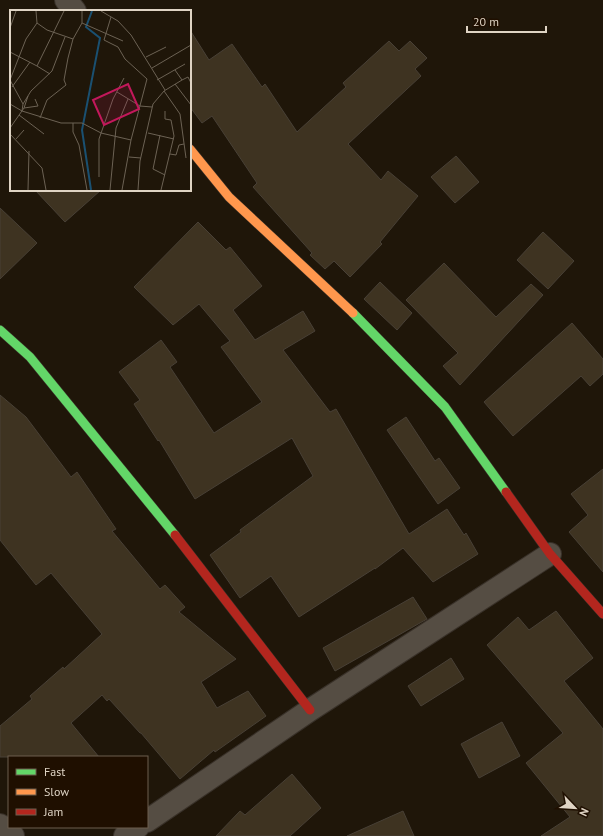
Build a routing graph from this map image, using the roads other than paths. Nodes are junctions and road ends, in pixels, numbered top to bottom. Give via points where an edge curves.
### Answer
1 (66, 0) edge
2 (74, 10) edge
3 (191, 150) edge
4 (0, 330) edge
5 (550, 554) junction
6 (603, 614) edge
7 (310, 710) junction
8 (148, 820) edge
9 (0, 825) edge
10 (137, 828) edge
11 (13, 836) edge
12 (125, 836) edge

1 - 2 street
3 - 5 street via 229,197 353,313 445,407
4 - 7 street via 30,357 168,526
5 - 6 street
5 - 7 street
7 - 8 street
9 - 11 street
10 - 12 street

